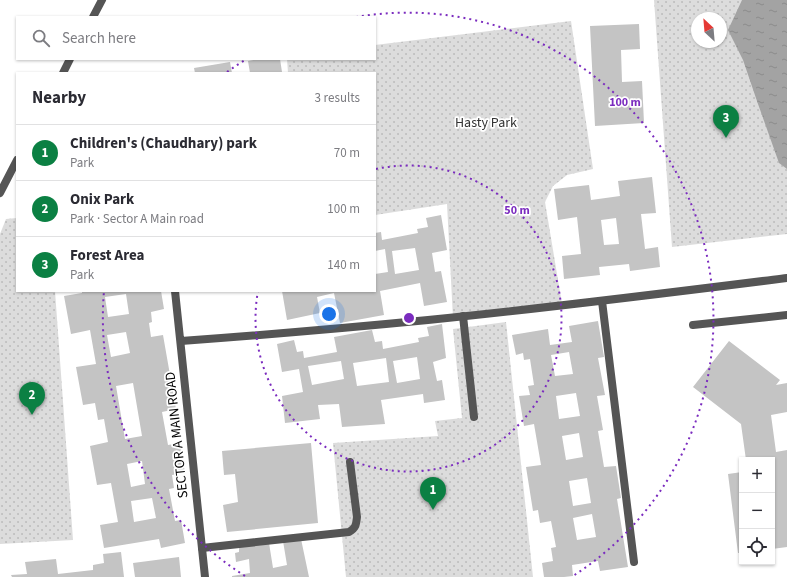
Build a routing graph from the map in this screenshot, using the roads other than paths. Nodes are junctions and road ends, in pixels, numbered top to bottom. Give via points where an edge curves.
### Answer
1 (102, 0) edge
2 (94, 16) edge
3 (69, 60) edge
4 (63, 72) edge
5 (16, 162) edge
6 (0, 193) edge
7 (787, 278) edge
8 (175, 292) edge
9 (602, 301) junction
10 (787, 315) edge
11 (464, 316) junction
12 (693, 325) dead end
13 (181, 341) junction
14 (474, 417) dead end
15 (350, 462) dead end
16 (202, 548) junction
17 (634, 562) dead end
18 (205, 577) edge

1 - 2 street
3 - 4 street
5 - 6 street
7 - 9 street
8 - 13 street, SECTOR A MAIN ROAD
9 - 11 street
9 - 17 street
10 - 12 street
11 - 13 street via 318,331
11 - 14 street
13 - 16 street, SECTOR A MAIN ROAD
15 - 16 street via 357,517 354,529 349,532
16 - 18 street, SECTOR A MAIN ROAD

